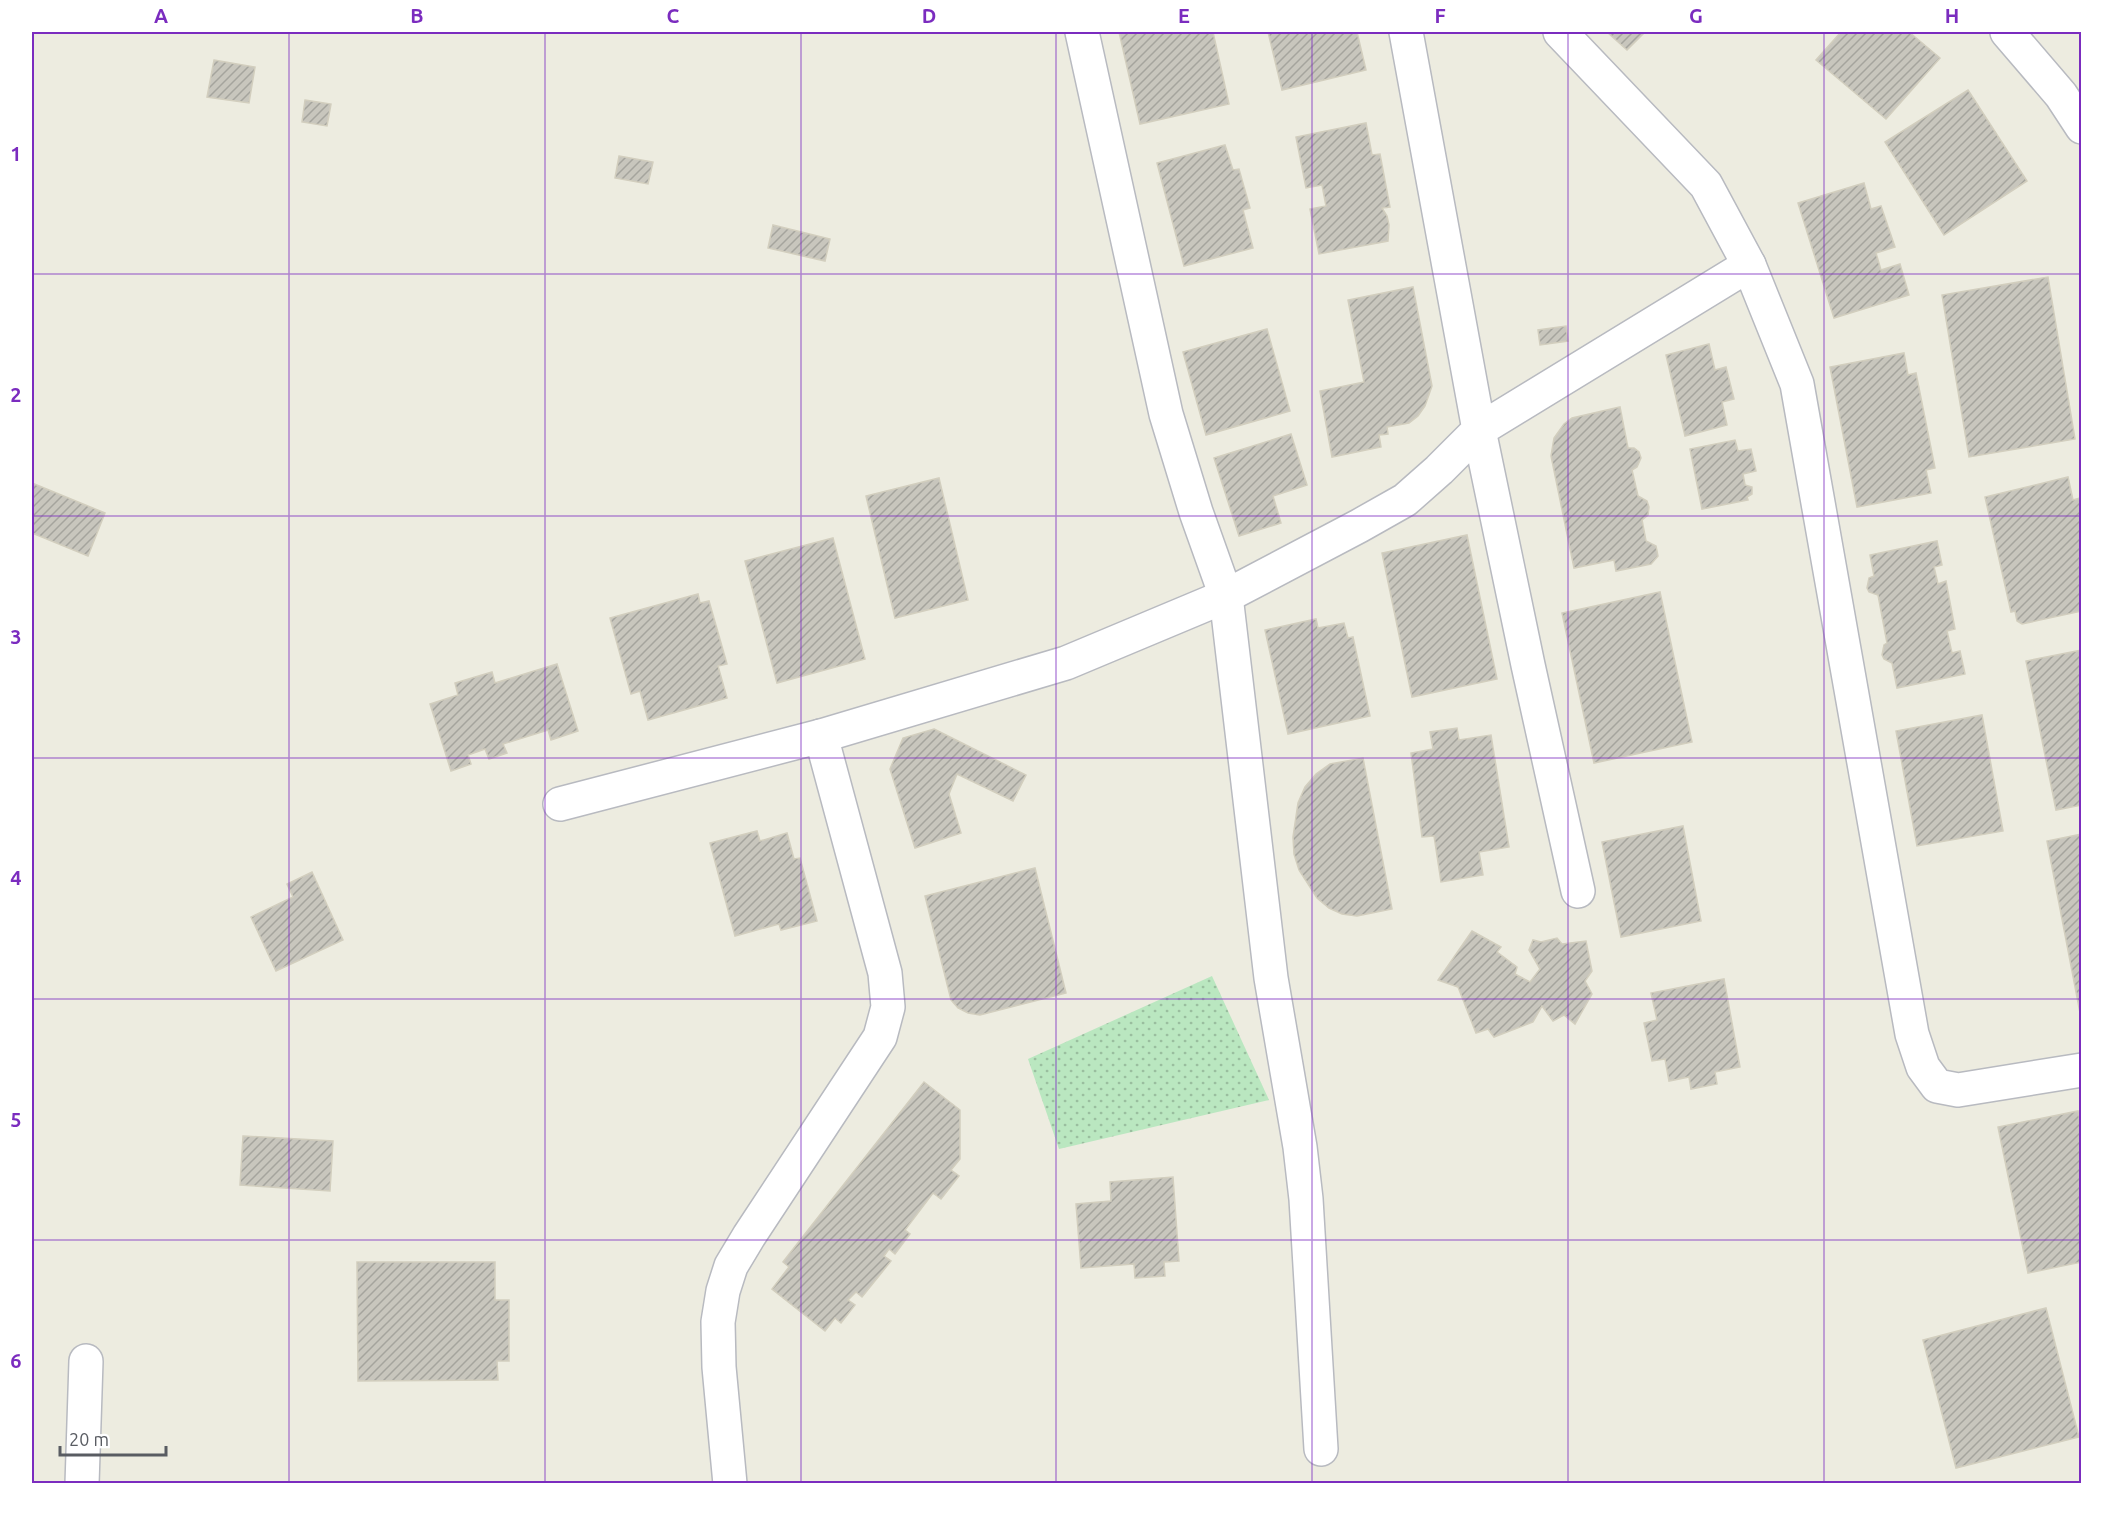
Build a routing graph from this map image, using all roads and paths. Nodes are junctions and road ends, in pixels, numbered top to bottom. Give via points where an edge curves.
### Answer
1 (1082, 32) edge
2 (1406, 32) edge
3 (1560, 32) edge
4 (2007, 32) edge
5 (2082, 127) edge
6 (1749, 265) junction
7 (1479, 430) junction
8 (1226, 597) junction
9 (821, 736) junction
10 (560, 804) dead end
11 (1578, 891) dead end
12 (2082, 1070) edge
13 (86, 1361) dead end
14 (1321, 1449) dead end
15 (82, 1484) edge
16 (730, 1484) edge

1 - 8 street via 1166,414
2 - 7 street
3 - 6 street via 1706,185
4 - 5 street via 2061,95
6 - 7 street
6 - 12 street via 1797,384 1912,1034 1923,1067 1937,1086 1958,1090
7 - 8 street via 1405,500
7 - 11 street
8 - 9 street via 1066,663
8 - 14 street via 1271,978 1306,1199
9 - 10 street
9 - 16 street via 885,973 888,1007 880,1037 731,1266 718,1322
13 - 15 street

